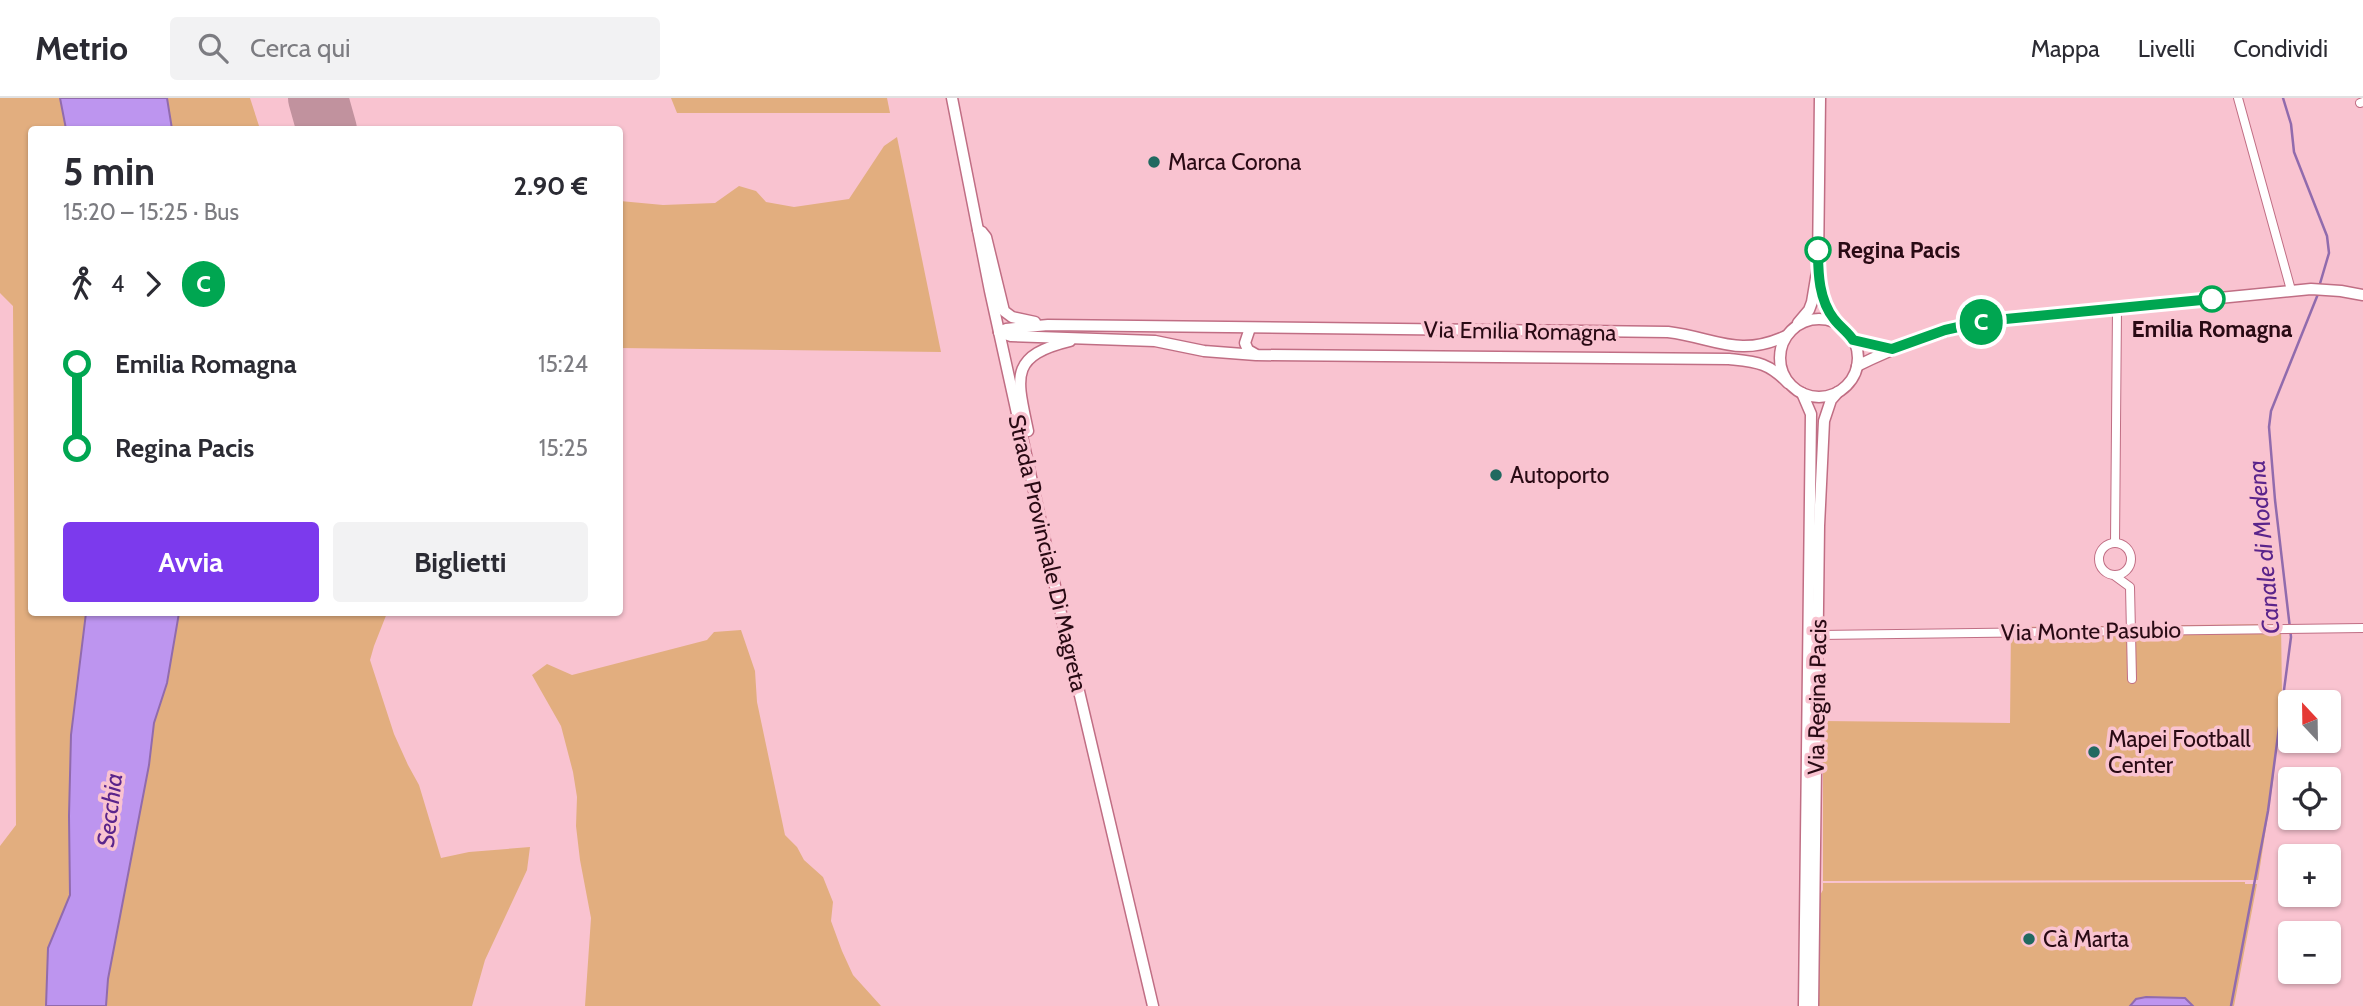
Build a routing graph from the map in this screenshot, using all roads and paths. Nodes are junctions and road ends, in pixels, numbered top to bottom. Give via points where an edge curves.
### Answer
1 (952, 98) edge
2 (1820, 98) edge
3 (2238, 98) edge
4 (978, 230) junction
5 (1818, 266) junction
6 (2291, 290) junction
7 (2363, 295) edge
8 (2117, 309) junction
9 (1837, 323) junction
10 (1048, 325) junction
11 (1250, 328) junction
12 (999, 332) junction
13 (1790, 332) junction
14 (1078, 339) junction
15 (1853, 340) junction
16 (1892, 349) junction
17 (1256, 355) junction
18 (1857, 366) junction
19 (1788, 383) junction
20 (1838, 392) junction
21 (1802, 393) junction
22 (1026, 458) junction
23 (2115, 543) junction
24 (2115, 576) junction
25 (2363, 628) edge
26 (2131, 630) junction
27 (1819, 635) junction
28 (2132, 679) dead end
29 (1153, 1006) edge
30 (1804, 1006) edge
31 (1813, 1006) edge

1 - 4 street, Strada Provinciale Di Magreta
2 - 5 street
3 - 6 street
4 - 10 street via 986,237 1004,311
4 - 12 street, Strada Provinciale Di Magreta
5 - 9 street via 1824,302
5 - 13 street via 1809,310
6 - 7 street
6 - 8 street
8 - 16 street via 1985,321
8 - 23 street
9 - 13 street, Via Emilia Romagna via 1815,318
9 - 15 street
10 - 11 street, Via Emilia Romagna
10 - 12 street, Via Emilia Romagna
11 - 13 street, Via Emilia Romagna via 1668,332 1747,348 1768,344
11 - 17 street via 1245,343
12 - 14 street, Via Emilia Romagna
12 - 22 street, Strada Provinciale Di Magreta
13 - 19 street via 1779,360
14 - 17 street, Via Emilia Romagna via 1155,341
14 - 22 street via 1048,346 1025,363 1019,389 1029,439
15 - 16 street
15 - 18 street
16 - 18 street
17 - 19 street, Via Emilia Romagna via 1729,359 1760,362
18 - 20 street
19 - 21 street, Via Emilia Romagna
20 - 21 street via 1820,397
20 - 27 street, Via Regina Pacis via 1824,421
21 - 30 street, Via Regina Pacis via 1811,414
22 - 29 street, Strada Provinciale Di Magreta
23 - 24 street via 2126,547 2131,562 2126,572
23 - 24 street via 2106,546 2098,558 2104,572
24 - 26 street via 2130,587
25 - 26 street, Via Monte Pasubio
26 - 27 street, Via Monte Pasubio
26 - 28 street
27 - 31 street, Via Regina Pacis

